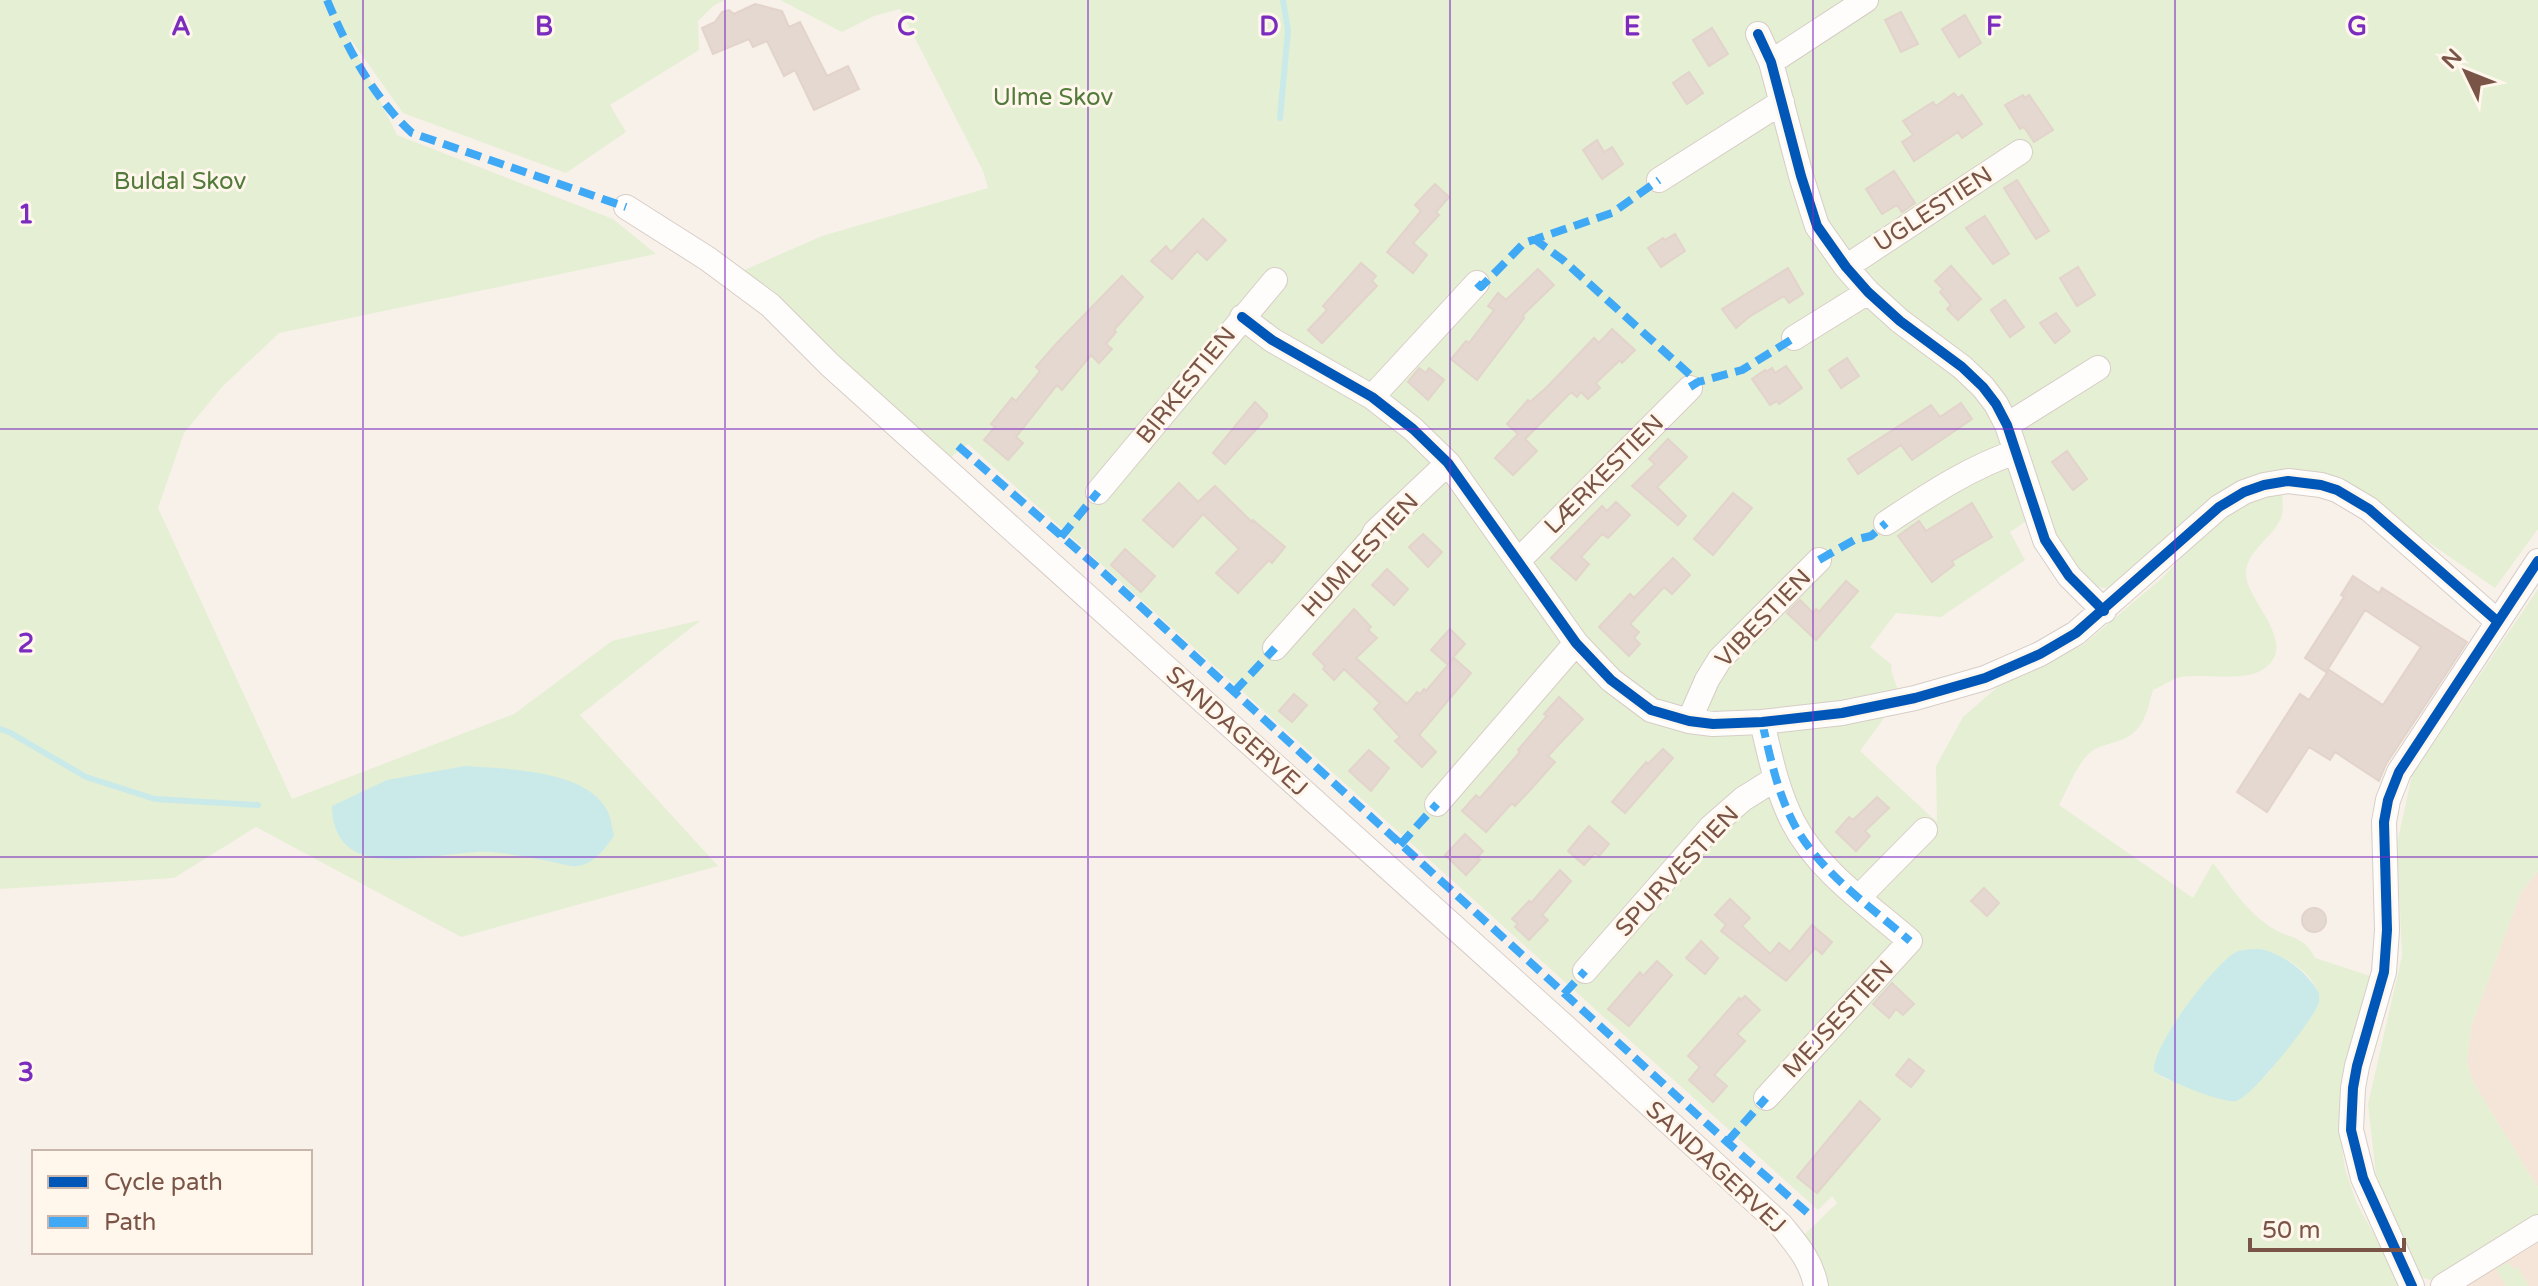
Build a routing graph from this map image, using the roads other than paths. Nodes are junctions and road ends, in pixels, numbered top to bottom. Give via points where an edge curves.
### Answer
1 (1866, 0) edge
2 (1758, 34) dead end
3 (1771, 62) junction
4 (1782, 102) junction
5 (2020, 152) dead end
6 (1659, 180) dead end
7 (626, 207) dead end
8 (1846, 267) junction
9 (1275, 280) dead end
10 (1477, 283) dead end
11 (1868, 292) junction
12 (1242, 317) junction
13 (1794, 338) dead end
14 (2098, 368) dead end
15 (1690, 388) dead end
16 (1372, 397) junction
17 (2007, 425) junction
18 (2016, 452) junction
19 (1448, 463) junction
20 (1098, 492) dead end
21 (1886, 523) dead end
22 (1819, 560) dead end
23 (1518, 561) junction
24 (2538, 561) edge
25 (2104, 611) junction
26 (2497, 621) junction
27 (1576, 643) junction
28 (1275, 648) dead end
29 (1689, 721) junction
30 (1762, 722) junction
31 (1775, 779) junction
32 (1437, 804) dead end
33 (1925, 830) dead end
34 (1859, 897) junction
35 (1585, 971) dead end
36 (1766, 1098) dead end
37 (2533, 1235) edge
38 (1816, 1286) edge
39 (2412, 1286) edge
40 (2443, 1286) edge

1 - 3 street
2 - 3 street
3 - 4 street
4 - 6 street
4 - 8 street via 1817,226
5 - 8 street, UGLESTIEN
7 - 38 street, SANDAGERVEJ via 770,305 1781,1225 1804,1253
8 - 11 street
9 - 12 street, BIRKESTIEN
10 - 16 street
11 - 13 street
11 - 17 street via 1983,387
12 - 16 street
12 - 20 street, BIRKESTIEN
14 - 17 street
15 - 23 street, LÆRKESTIEN
16 - 19 street
17 - 18 street
18 - 21 street via 1992,460
18 - 25 street via 2045,540 2069,576
19 - 23 street
19 - 28 street, HUMLESTIEN via 1375,532
22 - 29 street, VIBESTIEN via 1720,659
23 - 27 street
24 - 26 street
25 - 26 street via 2219,507 2244,492 2288,481 2337,490 2369,509
25 - 30 street via 2040,654 1985,678 1857,710
26 - 39 street via 2399,772 2384,822 2384,972 2357,1066 2351,1130 2363,1178
27 - 29 street via 1611,680 1651,710
27 - 32 street
29 - 30 street
30 - 31 street
31 - 34 street via 1794,825 1823,864
31 - 35 street, SPURVESTIEN via 1711,827
33 - 34 street
34 - 36 street, MEJSESTIEN via 1910,941
37 - 40 street

